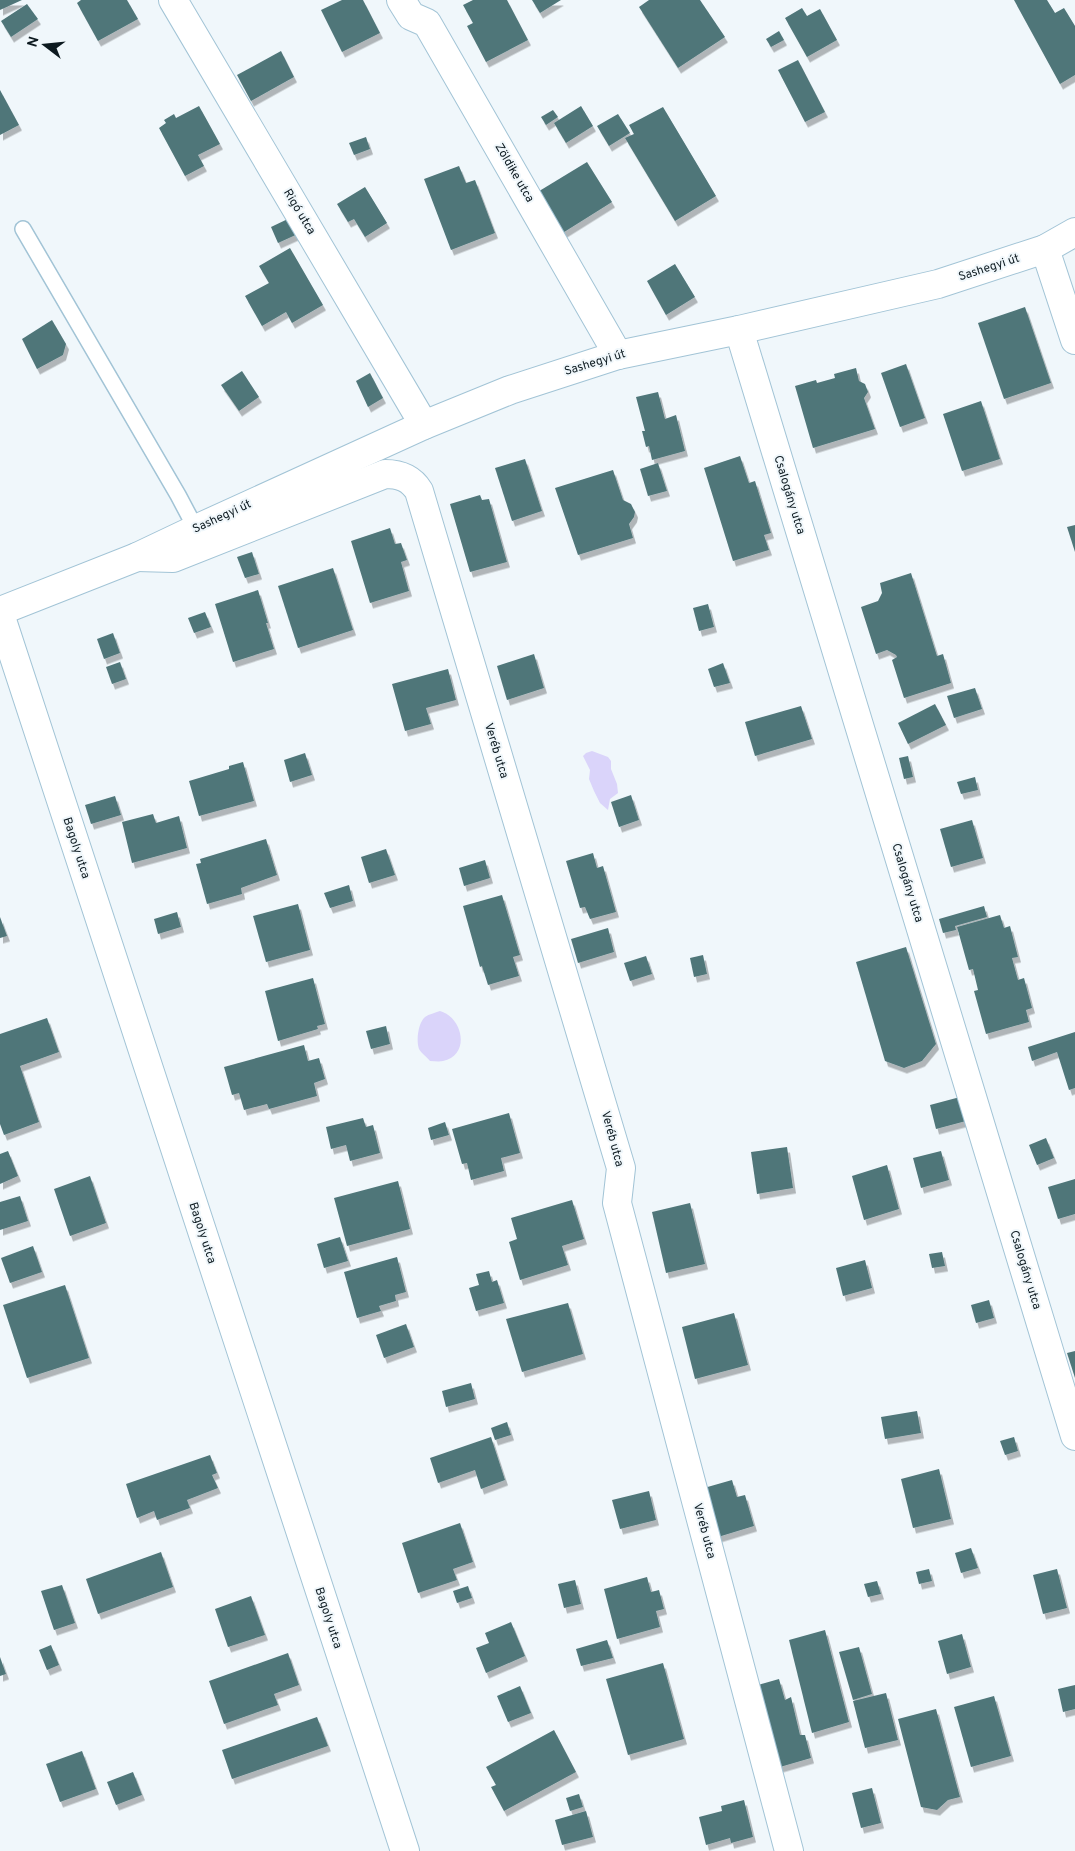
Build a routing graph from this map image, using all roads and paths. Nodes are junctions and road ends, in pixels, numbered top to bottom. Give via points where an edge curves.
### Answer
1 (173, 0) edge
2 (401, 0) edge
3 (23, 229) dead end
4 (1075, 232) edge
5 (1045, 249) junction
6 (739, 330) junction
7 (1075, 340) edge
8 (618, 355) junction
9 (424, 425) junction
10 (419, 491) joint
11 (196, 529) junction
12 (137, 557) junction
13 (0, 610) edge
14 (0, 614) edge
15 (1075, 1436) edge
16 (405, 1851) edge
17 (788, 1851) edge

1 - 9 street, Rigó utca
2 - 8 street, Zöldike utca via 410,16 427,23
3 - 11 lane
4 - 5 street, Sashegyi út
5 - 6 street, Sashegyi út via 938,284
5 - 7 street
6 - 8 street, Sashegyi út
6 - 15 street, Csalogány utca
8 - 9 street, Sashegyi út via 510,390
9 - 11 street, Sashegyi út
10 - 12 street, Sashegyi út via 406,477 385,474 173,558
10 - 17 street, Veréb utca via 621,1168 617,1202
11 - 12 street, Sashegyi út
12 - 13 street, Sashegyi út
14 - 16 street, Bagoly utca

